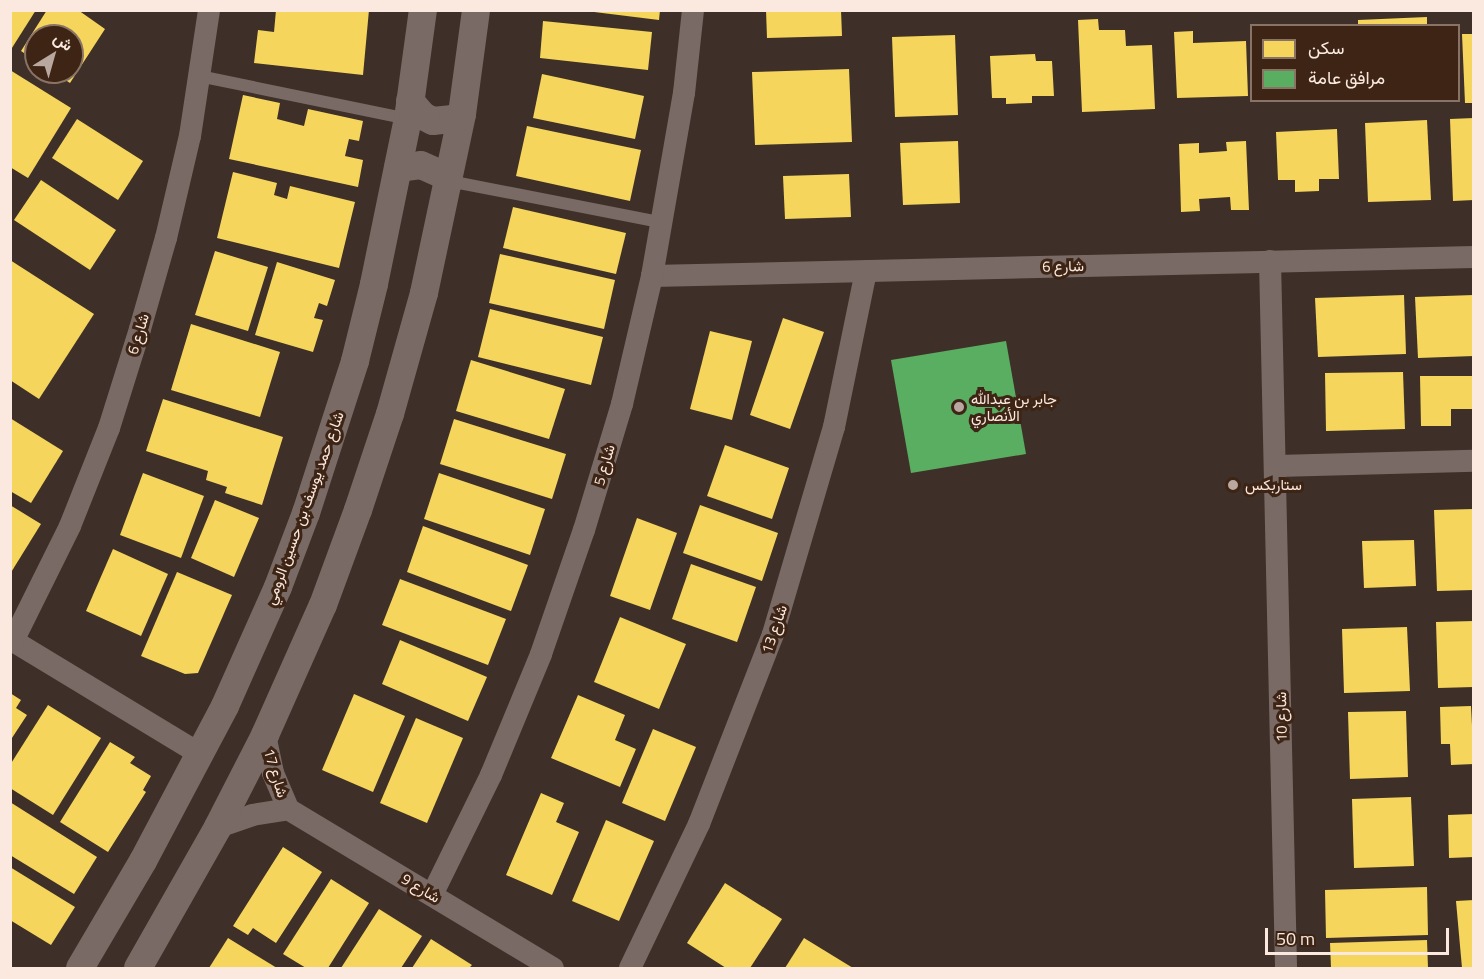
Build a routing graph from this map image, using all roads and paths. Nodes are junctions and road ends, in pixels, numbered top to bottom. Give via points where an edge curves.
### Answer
1 (209, 10) edge
2 (423, 10) edge
3 (476, 10) edge
4 (693, 10) edge
5 (199, 76) junction
6 (409, 110) junction
7 (462, 114) junction
8 (398, 168) junction
9 (449, 182) junction
10 (660, 222) junction
11 (1473, 256) edge
12 (1270, 261) junction
13 (866, 271) junction
14 (652, 276) junction
15 (1473, 461) edge
16 (1276, 466) junction
17 (12, 640) edge
18 (265, 735) junction
19 (200, 754) junction
20 (288, 809) junction
21 (218, 828) junction
22 (432, 895) junction
23 (80, 969) edge
24 (138, 969) edge
25 (553, 969) edge
26 (630, 969) edge
27 (1286, 969) edge

1 - 5 street, شارع 6
2 - 6 street, شارع حمد يوسف بن حسين الرومي
3 - 7 street
4 - 10 street, شارع 5 via 684,93
5 - 6 lane
5 - 17 street, شارع 6 via 190,136 166,238 109,428 70,526
6 - 7 street via 433,121
6 - 8 street, شارع حمد يوسف بن حسين الرومي
7 - 9 street
8 - 9 street via 420,165
8 - 19 street, شارع حمد يوسف بن حسين الرومي via 374,284 328,448 278,587
9 - 10 lane
9 - 18 street via 424,293 366,489 323,605
10 - 14 street, شارع 5
11 - 12 street, شارع 6
12 - 13 street, شارع 6
12 - 16 street, شارع 10
13 - 14 street, شارع 6
13 - 26 street, شارع 13 via 834,427 773,634 703,814
14 - 22 street, شارع 5 via 618,415 541,654 491,775
15 - 16 street
16 - 27 street, شارع 10
17 - 19 street
18 - 20 street, شارع 17 via 273,773
18 - 21 street
19 - 23 street, شارع حمد يوسف بن حسين الرومي
20 - 21 street, شارع 17 via 252,815
20 - 22 street, شارع 9
21 - 24 street
22 - 25 street, شارع 9

